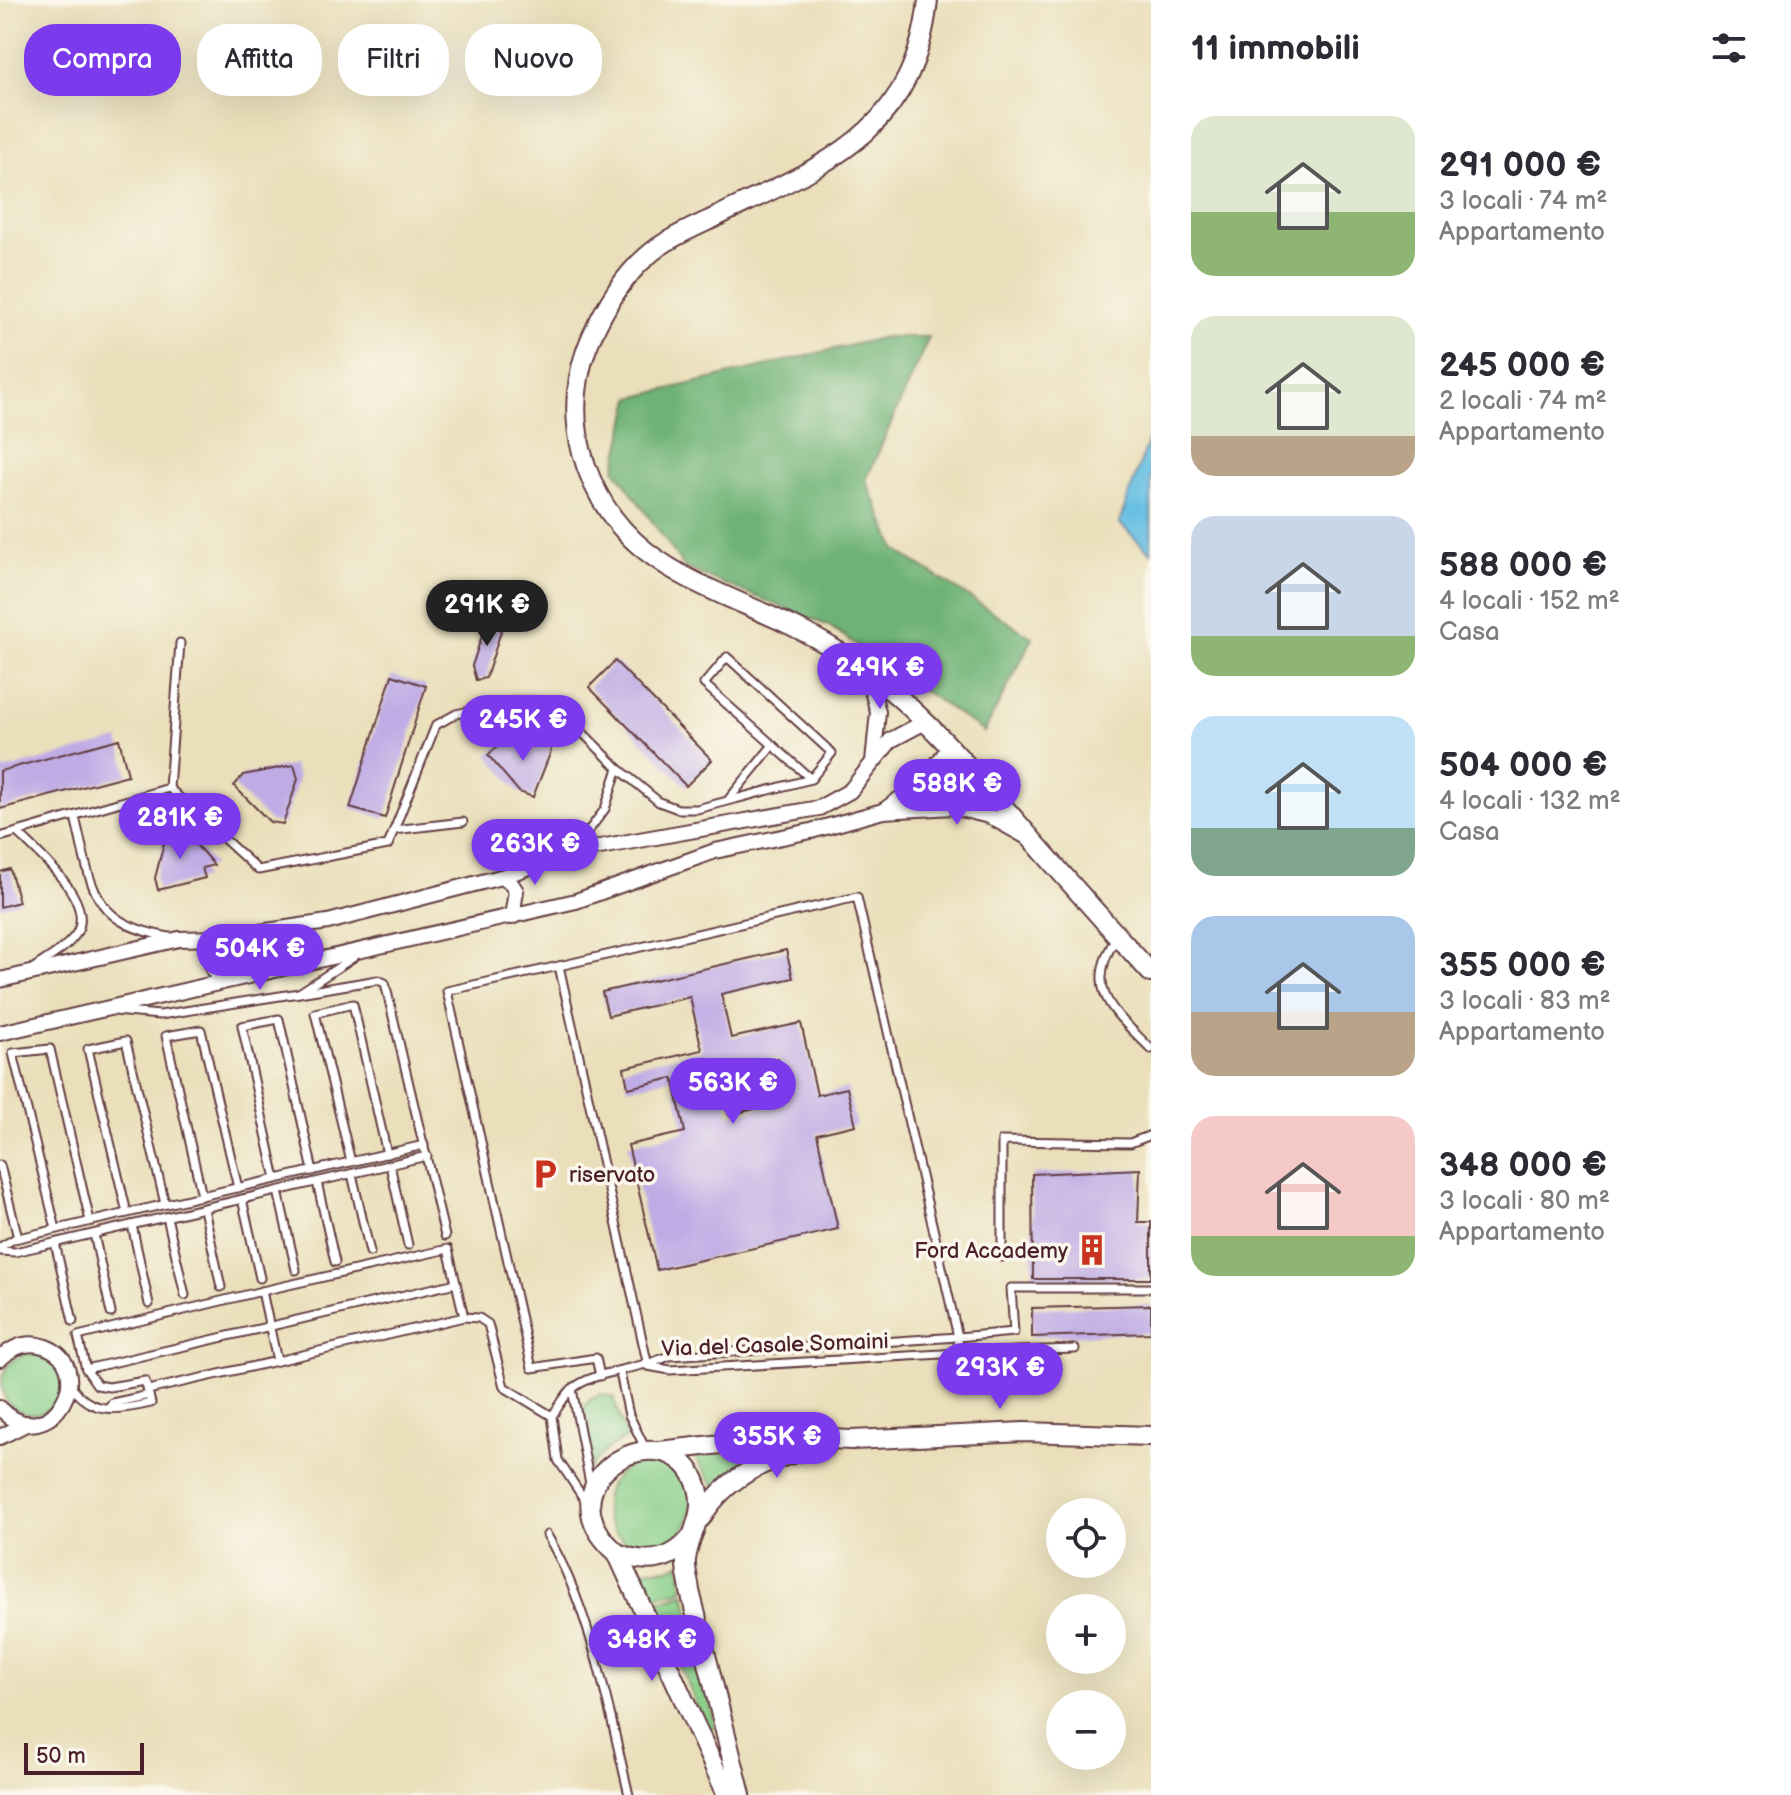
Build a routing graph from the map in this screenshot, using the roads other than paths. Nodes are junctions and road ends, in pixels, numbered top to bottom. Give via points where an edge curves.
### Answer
1 (928, 0) edge
2 (180, 643) dead end
3 (865, 669) junction
4 (923, 723) junction
5 (773, 745) junction
6 (950, 747) junction
7 (872, 764) junction
8 (618, 768) junction
9 (811, 779) junction
10 (169, 788) junction
11 (728, 801) junction
12 (883, 811) junction
13 (75, 817) junction
14 (463, 822) dead end
15 (394, 830) junction
16 (17, 832) junction
17 (0, 837) edge
18 (1032, 840) junction
19 (572, 852) junction
20 (501, 877) junction
21 (512, 917) junction
22 (1117, 936) junction
23 (219, 938) junction
24 (179, 939) junction
25 (361, 952) junction
26 (559, 966) junction
27 (27, 972) junction
28 (1151, 973) edge
29 (0, 980) edge
30 (222, 981) junction
31 (299, 993) junction
32 (104, 1010) junction
33 (0, 1033) edge
34 (1151, 1049) edge
35 (1151, 1135) edge
36 (424, 1145) junction
37 (387, 1154) junction
38 (427, 1156) junction
39 (351, 1162) junction
40 (0, 1165) edge
41 (390, 1165) junction
42 (313, 1171) junction
43 (352, 1174) junction
44 (276, 1179) junction
45 (317, 1182) junction
46 (238, 1188) junction
47 (278, 1191) junction
48 (202, 1196) junction
49 (242, 1199) junction
50 (165, 1204) junction
51 (204, 1209) junction
52 (127, 1213) junction
53 (167, 1217) junction
54 (90, 1221) junction
55 (132, 1225) junction
56 (56, 1229) junction
57 (94, 1234) junction
58 (445, 1236) dead end
59 (18, 1238) junction
60 (55, 1243) junction
61 (408, 1245) dead end
62 (0, 1249) edge
63 (370, 1252) dead end
64 (1002, 1257) dead end
65 (335, 1262) dead end
66 (296, 1270) dead end
67 (260, 1278) dead end
68 (456, 1283) junction
69 (221, 1287) dead end
70 (1151, 1288) edge
71 (262, 1291) junction
72 (185, 1295) dead end
73 (149, 1304) dead end
74 (111, 1313) dead end
75 (464, 1317) junction
76 (73, 1321) dead end
77 (270, 1326) junction
78 (958, 1337) junction
79 (0, 1342) edge
80 (21, 1345) junction
81 (1075, 1349) dead end
82 (959, 1353) junction
83 (0, 1359) edge
84 (277, 1361) junction
85 (648, 1366) junction
86 (86, 1369) junction
87 (620, 1373) junction
88 (600, 1376) junction
89 (70, 1384) junction
90 (572, 1389) junction
91 (148, 1392) junction
92 (0, 1408) edge
93 (552, 1416) junction
94 (32, 1422) junction
95 (1151, 1436) edge
96 (0, 1437) edge
97 (852, 1440) junction
98 (651, 1451) junction
99 (591, 1501) junction
100 (696, 1527) junction
101 (547, 1535) dead end
102 (617, 1553) junction
103 (740, 1793) edge
104 (629, 1795) edge

1 - 3 street via 910,70 870,130 828,163 685,232 646,257 597,323 578,383 578,429 586,469 603,507 626,536 688,580 801,630
2 - 10 lane
3 - 4 street
3 - 7 street via 878,712
4 - 6 street
4 - 7 street via 891,740
5 - 9 lane
5 - 9 lane via 704,684 727,657 832,753
5 - 11 lane
6 - 12 street via 923,782
6 - 18 street
7 - 19 street via 850,791 819,808
8 - 11 lane via 668,807 687,810
8 - 15 lane via 566,715 548,704 514,701 456,714 436,725
8 - 19 lane via 605,809
9 - 11 lane
10 - 13 lane
10 - 15 lane via 258,870 388,845
12 - 18 street via 953,807 989,816
12 - 21 street via 715,851 576,901
13 - 16 lane
13 - 24 lane via 98,902 134,931
14 - 15 lane
16 - 17 lane
16 - 27 lane via 63,880 80,919 75,936
18 - 22 street
19 - 20 street
20 - 21 street via 516,891
20 - 23 street via 328,922
21 - 25 street
22 - 28 street
22 - 34 lane via 1100,973 1102,989 1118,1019
23 - 24 street
23 - 30 street via 210,957
24 - 27 street
25 - 30 street
25 - 31 lane
26 - 78 lane via 857,897
26 - 85 lane
26 - 88 lane via 447,991 532,1368 596,1358
27 - 29 street
30 - 32 street
31 - 32 lane via 160,1015
31 - 36 lane via 385,983
32 - 33 street
35 - 64 lane via 1130,1143 1002,1141
36 - 37 lane
36 - 38 lane
37 - 39 lane
37 - 39 lane via 353,1004 315,1013
38 - 41 lane
38 - 58 lane
39 - 42 lane
40 - 59 lane
41 - 43 lane
41 - 61 lane
42 - 44 lane
42 - 44 lane via 279,1019 242,1026
43 - 45 lane
43 - 63 lane
44 - 46 lane
45 - 47 lane
45 - 65 lane
46 - 48 lane
46 - 48 lane via 201,1030 166,1036
47 - 49 lane
47 - 66 lane
48 - 50 lane
49 - 51 lane
49 - 67 lane
50 - 52 lane
50 - 52 lane via 126,1041 88,1049
51 - 53 lane
51 - 69 lane
52 - 54 lane
53 - 55 lane
53 - 72 lane
54 - 56 lane
54 - 56 lane via 50,1049 26,1049 13,1053
55 - 57 lane
55 - 73 lane
56 - 59 lane
57 - 60 lane
57 - 74 lane
59 - 62 lane
60 - 62 lane via 15,1252
60 - 76 lane
68 - 71 lane via 448,1249
68 - 75 lane
68 - 77 lane
70 - 78 lane, Via del Casale Somaini via 1011,1288 1014,1332
71 - 77 lane
71 - 86 lane via 78,1336
75 - 84 lane
75 - 93 lane via 488,1324 504,1387
77 - 84 lane
77 - 86 lane
78 - 82 lane
78 - 85 lane, Via del Casale Somaini via 669,1356
79 - 80 street
80 - 83 street
80 - 89 street via 52,1350 65,1365
81 - 82 lane, Via del Casale Somaini
82 - 85 lane, Via del Casale Somaini via 670,1370
84 - 91 lane
85 - 87 lane
86 - 91 lane via 103,1387
87 - 88 lane
87 - 98 lane via 629,1415
88 - 90 lane
89 - 91 lane via 89,1404 112,1411
89 - 94 street via 58,1412
90 - 93 lane
90 - 99 lane
92 - 94 street via 19,1421
93 - 99 lane via 558,1460
94 - 96 street
95 - 97 street via 988,1432
97 - 98 street via 784,1437
97 - 100 street via 784,1454 750,1469 714,1497
98 - 99 street via 610,1464
98 - 100 street via 682,1464 692,1475 701,1503
99 - 102 street via 598,1534
100 - 102 street via 684,1546 661,1559 641,1561
100 - 103 street via 686,1561 690,1591
101 - 104 lane via 562,1562 601,1678
102 - 103 street

